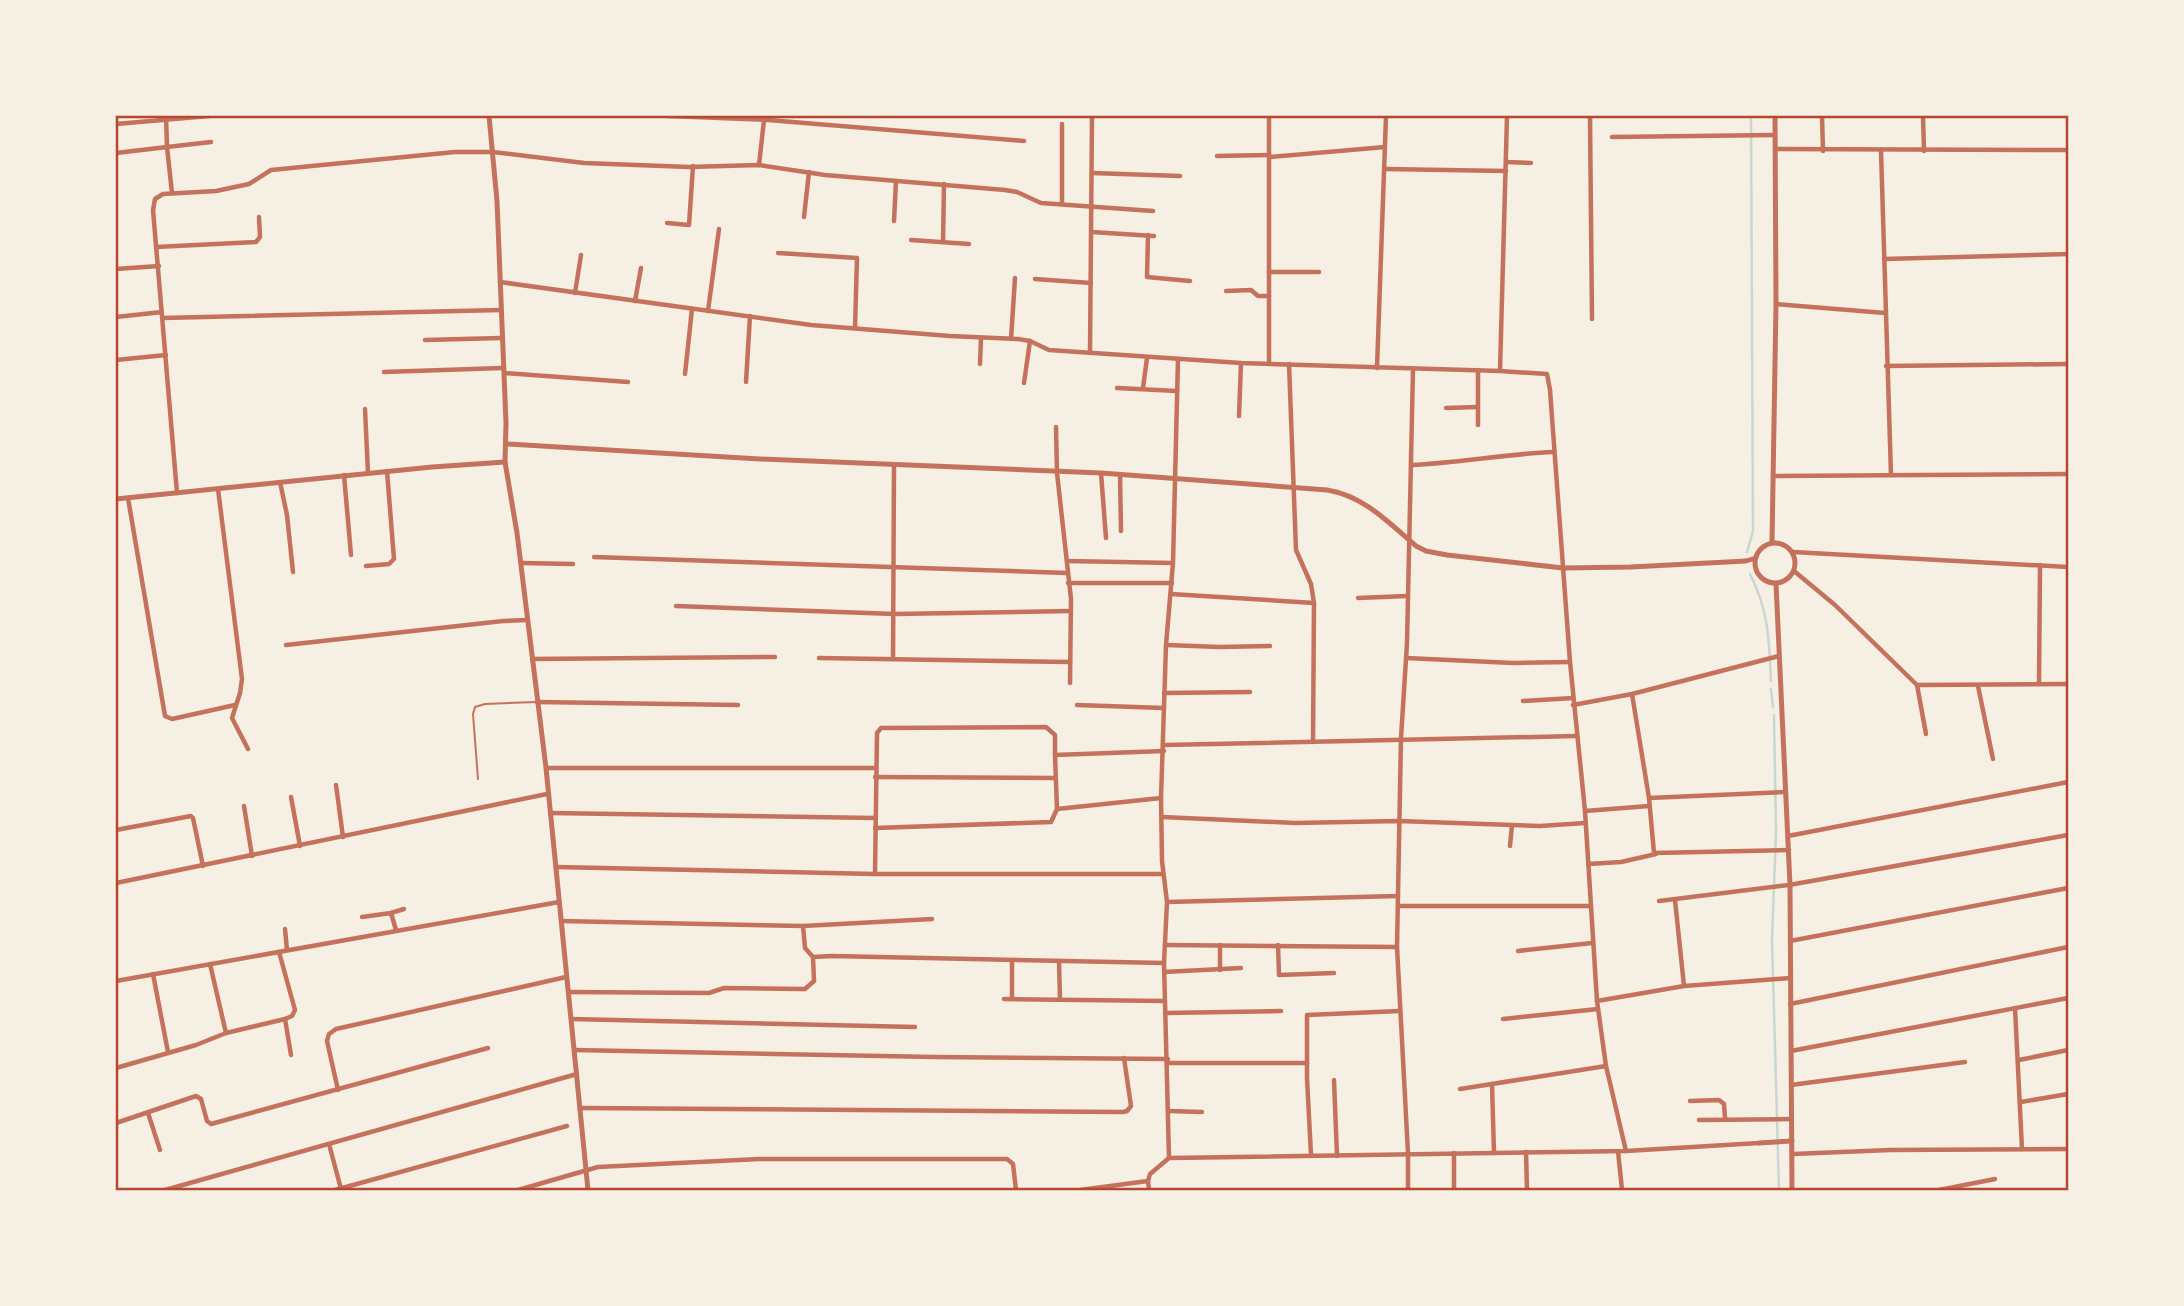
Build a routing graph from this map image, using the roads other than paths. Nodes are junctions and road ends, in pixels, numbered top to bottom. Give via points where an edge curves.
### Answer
1 (209, 116) edge
2 (489, 116) edge
3 (668, 116) edge
4 (1092, 116) edge
5 (1269, 116) edge
6 (1387, 116) edge
7 (1507, 116) edge
8 (1590, 116) edge
9 (1775, 116) edge
10 (1822, 116) edge
11 (1923, 116) edge
12 (166, 118) edge
13 (764, 120) junction
14 (116, 124) edge
15 (1062, 124) dead end
16 (1775, 135) junction
17 (1612, 137) dead end
18 (1024, 141) dead end
19 (211, 142) dead end
20 (1385, 146) junction
21 (167, 147) junction
22 (1775, 149) junction
23 (1823, 150) junction
24 (2068, 150) edge
25 (1881, 151) junction
26 (1924, 151) junction
27 (493, 152) junction
28 (116, 153) edge
29 (1217, 156) dead end
30 (1269, 156) junction
31 (1506, 162) junction
32 (1531, 163) dead end
33 (759, 165) junction
34 (693, 166) junction
35 (1385, 169) junction
36 (1506, 171) junction
37 (809, 173) junction
38 (1092, 173) junction
39 (1180, 176) dead end
40 (896, 181) junction
41 (944, 184) junction
42 (172, 193) junction
43 (1062, 204) junction
44 (1092, 207) junction
45 (1153, 211) dead end
46 (259, 217) dead end
47 (804, 217) dead end
48 (894, 221) dead end
49 (667, 223) dead end
50 (719, 229) dead end
51 (1092, 232) junction
52 (911, 240) dead end
53 (943, 242) junction
54 (969, 244) dead end
55 (156, 247) junction
56 (778, 253) dead end
57 (2068, 254) edge
58 (581, 255) dead end
59 (1884, 258) junction
60 (159, 267) junction
61 (641, 268) dead end
62 (116, 269) edge
63 (1319, 271) dead end
64 (1269, 272) junction
65 (1015, 278) dead end
66 (1035, 279) dead end
67 (1190, 281) dead end
68 (499, 282) junction
69 (1091, 283) junction
70 (1226, 291) dead end
71 (575, 293) junction
72 (1269, 296) junction
73 (635, 301) junction
74 (1776, 304) junction
75 (692, 309) junction
76 (501, 310) junction
77 (708, 311) junction
78 (1885, 313) junction
79 (163, 315) junction
80 (750, 316) junction
81 (116, 317) edge
82 (1592, 319) dead end
83 (855, 328) junction
84 (501, 338) junction
85 (981, 338) junction
86 (1012, 339) junction
87 (425, 340) dead end
88 (1030, 341) junction
89 (1090, 354) junction
90 (166, 355) junction
91 (1147, 358) junction
92 (1178, 359) junction
93 (116, 360) edge
94 (1241, 363) junction
95 (980, 364) dead end
96 (1269, 364) junction
97 (1289, 364) junction
98 (2068, 364) edge
99 (1886, 366) junction
100 (1377, 368) junction
101 (1413, 369) junction
102 (1478, 370) junction
103 (503, 371) junction
104 (1500, 371) junction
105 (384, 372) dead end
106 (685, 374) dead end
107 (628, 382) dead end
108 (746, 382) dead end
109 (1024, 383) dead end
110 (1116, 388) dead end
111 (1143, 388) junction
112 (1177, 391) junction
113 (1478, 407) junction
114 (1446, 408) dead end
115 (365, 409) dead end
116 (1240, 416) dead end
117 (1478, 425) dead end
118 (1056, 427) dead end
119 (506, 444) junction
120 (1553, 452) junction
121 (505, 462) junction
122 (1411, 465) junction
123 (894, 466) junction
124 (387, 471) junction
125 (1057, 472) junction
126 (368, 473) junction
127 (1101, 473) junction
128 (1120, 474) junction
129 (2068, 474) edge
130 (344, 475) junction
131 (1891, 475) junction
132 (1774, 476) junction
133 (1174, 479) junction
134 (280, 482) junction
135 (1295, 487) junction
136 (218, 489) junction
137 (177, 493) junction
138 (128, 498) junction
139 (116, 499) edge
140 (1121, 531) dead end
141 (1106, 538) dead end
142 (1408, 539) junction
143 (1775, 543) junction
144 (351, 555) dead end
145 (1794, 555) junction
146 (594, 556) dead end
147 (1067, 561) junction
148 (1746, 561) joint
149 (1755, 561) junction
150 (521, 563) junction
151 (1173, 563) junction
152 (573, 564) dead end
153 (2040, 565) junction
154 (366, 566) dead end
155 (895, 566) junction
156 (2068, 566) edge
157 (1563, 568) junction
158 (293, 572) dead end
159 (1067, 573) junction
160 (1793, 573) junction
161 (1068, 583) junction
162 (1172, 583) junction
163 (1774, 586) junction
164 (1171, 594) junction
165 (1407, 596) junction
166 (1358, 598) dead end
167 (1314, 603) junction
168 (676, 607) dead end
169 (1071, 611) junction
170 (895, 614) junction
171 (527, 620) junction
172 (286, 645) dead end
173 (1166, 645) junction
174 (1270, 646) dead end
175 (1778, 656) junction
176 (775, 657) dead end
177 (819, 658) dead end
178 (1406, 658) junction
179 (532, 659) junction
180 (893, 659) junction
181 (1070, 662) junction
182 (1570, 662) junction
183 (1070, 683) dead end
184 (2039, 684) junction
185 (2068, 684) edge
186 (1917, 685) junction
187 (1978, 686) junction
188 (1250, 692) dead end
189 (1164, 693) junction
190 (1632, 694) junction
191 (1524, 701) dead end
192 (537, 702) junction
193 (1573, 702) junction
194 (235, 705) junction
195 (738, 705) dead end
196 (1077, 705) dead end
197 (1164, 708) junction
198 (1926, 734) dead end
199 (1577, 736) junction
200 (1401, 738) junction
201 (1313, 742) junction
202 (1164, 748) junction
203 (248, 749) dead end
204 (1055, 755) junction
205 (1993, 759) dead end
206 (546, 768) junction
207 (876, 768) junction
208 (875, 777) junction
209 (1055, 778) junction
210 (478, 779) dead end
211 (2068, 782) edge
212 (337, 785) dead end
213 (1786, 792) junction
214 (547, 794) junction
215 (291, 797) dead end
216 (1161, 798) junction
217 (1649, 798) junction
218 (244, 806) dead end
219 (1649, 806) junction
220 (1057, 809) junction
221 (1585, 811) junction
222 (550, 813) junction
223 (1162, 817) junction
224 (875, 818) junction
225 (1399, 821) junction
226 (1585, 823) junction
227 (1512, 825) junction
228 (875, 828) junction
229 (116, 830) edge
230 (2068, 835) edge
231 (1788, 836) junction
232 (343, 837) junction
233 (300, 846) junction
234 (1510, 846) dead end
235 (1788, 850) junction
236 (1656, 854) junction
237 (252, 856) junction
238 (1588, 864) junction
239 (203, 866) junction
240 (556, 867) junction
241 (875, 874) junction
242 (1162, 874) junction
243 (116, 883) edge
244 (1790, 885) junction
245 (2068, 888) edge
246 (1398, 896) junction
247 (1675, 900) junction
248 (1660, 901) dead end
249 (559, 902) junction
250 (1167, 902) junction
251 (1398, 906) junction
252 (1590, 906) junction
253 (404, 909) dead end
254 (391, 913) junction
255 (362, 917) dead end
256 (932, 919) dead end
257 (561, 921) junction
258 (803, 926) junction
259 (285, 929) dead end
260 (397, 930) junction
261 (1790, 941) junction
262 (1592, 943) junction
263 (1220, 945) junction
264 (1278, 945) junction
265 (1166, 946) junction
266 (1397, 947) junction
267 (2068, 947) edge
268 (287, 950) junction
269 (1518, 951) dead end
270 (279, 952) junction
271 (813, 957) junction
272 (1012, 960) junction
273 (1059, 961) junction
274 (1164, 963) junction
275 (210, 964) junction
276 (1241, 968) dead end
277 (1220, 970) junction
278 (1164, 972) junction
279 (1334, 973) dead end
280 (153, 974) junction
281 (566, 977) junction
282 (1789, 978) junction
283 (116, 981) edge
284 (1684, 986) junction
285 (568, 992) junction
286 (2068, 998) edge
287 (1004, 999) dead end
288 (1012, 999) junction
289 (1060, 1000) junction
290 (1164, 1001) junction
291 (1597, 1001) junction
292 (1790, 1004) junction
293 (2015, 1008) junction
294 (1598, 1009) junction
295 (1400, 1011) junction
296 (1281, 1012) dead end
297 (1165, 1013) junction
298 (285, 1019) junction
299 (571, 1019) junction
300 (1503, 1019) dead end
301 (915, 1027) dead end
302 (226, 1033) junction
303 (488, 1048) dead end
304 (574, 1050) junction
305 (2068, 1050) edge
306 (1791, 1051) junction
307 (168, 1052) junction
308 (291, 1055) dead end
309 (1125, 1058) junction
310 (2019, 1060) junction
311 (1168, 1061) junction
312 (1965, 1062) dead end
313 (1307, 1063) junction
314 (1606, 1066) junction
315 (116, 1068) edge
316 (576, 1074) junction
317 (1334, 1080) dead end
318 (1492, 1084) junction
319 (1791, 1085) junction
320 (1460, 1089) dead end
321 (338, 1090) junction
322 (2068, 1094) edge
323 (1690, 1101) dead end
324 (2021, 1102) junction
325 (580, 1108) junction
326 (1168, 1111) junction
327 (1202, 1112) dead end
328 (148, 1113) junction
329 (1725, 1118) junction
330 (1791, 1119) junction
331 (1699, 1120) dead end
332 (116, 1123) edge
333 (567, 1126) dead end
334 (1792, 1141) junction
335 (1759, 1143) joint
336 (329, 1144) junction
337 (2022, 1149) junction
338 (2068, 1149) edge
339 (160, 1150) dead end
340 (1618, 1151) junction
341 (1626, 1151) junction
342 (1526, 1152) junction
343 (1408, 1153) junction
344 (1454, 1153) junction
345 (1494, 1153) junction
346 (1793, 1154) junction
347 (1311, 1155) junction
348 (1337, 1156) junction
349 (1169, 1158) junction
350 (586, 1172) junction
351 (1995, 1179) dead end
352 (1148, 1181) junction
353 (1454, 1188) dead end
354 (338, 1190) edge
355 (165, 1191) edge
356 (518, 1191) edge
357 (588, 1191) edge
358 (1016, 1191) edge
359 (1080, 1191) edge
360 (1149, 1191) edge
361 (1408, 1191) edge
362 (1527, 1191) edge
363 (1622, 1191) edge
364 (1792, 1191) edge
365 (1939, 1191) edge

1 - 12 street
2 - 27 street
3 - 13 street
4 - 38 street
5 - 30 street
6 - 20 street
7 - 31 street
8 - 82 street
9 - 16 street
10 - 23 street
11 - 26 street
12 - 14 street
12 - 21 street
13 - 18 street
13 - 33 street
15 - 43 street
16 - 17 street
16 - 22 street
19 - 21 street
20 - 30 street
20 - 35 street
21 - 28 street
21 - 42 street
22 - 23 street
22 - 74 street
23 - 25 street
24 - 26 street
25 - 26 street
25 - 59 street
27 - 34 street via 584,163
27 - 42 street via 271,170 249,184
27 - 68 street
29 - 30 street
30 - 64 street
31 - 32 street
31 - 36 street
33 - 34 street
33 - 37 street
34 - 49 street via 689,225
35 - 36 street
35 - 100 street
36 - 104 street
37 - 40 street
37 - 47 street
38 - 39 street
38 - 44 street
40 - 41 street
40 - 48 street
41 - 43 street via 1013,191 1041,203
41 - 53 street
42 - 55 street via 157,197 153,210
43 - 44 street
44 - 45 street
44 - 51 street
46 - 55 street via 256,242
50 - 77 street
51 - 67 street via 1151,235 1147,277
51 - 69 street
52 - 53 street
53 - 54 street
55 - 60 street
56 - 83 street via 857,258
57 - 59 street
58 - 71 street
59 - 78 street
60 - 62 street
60 - 79 street
61 - 73 street
63 - 64 street
64 - 72 street
65 - 86 street
66 - 69 street
68 - 71 street
68 - 76 street
69 - 89 street
70 - 72 street via 1251,290
71 - 73 street
72 - 96 street
73 - 75 street
74 - 78 street
74 - 132 street
75 - 77 street
75 - 106 street
76 - 79 street
76 - 84 street
77 - 80 street
78 - 99 street
79 - 81 street
79 - 90 street
80 - 83 street
80 - 108 street
83 - 85 street
84 - 87 street
84 - 103 street
85 - 86 street
85 - 95 street
86 - 88 street
88 - 89 street via 1046,350
88 - 109 street
89 - 91 street
90 - 93 street
90 - 137 street
91 - 92 street
91 - 111 street
92 - 94 street
92 - 112 street
94 - 96 street
94 - 116 street
96 - 97 street
97 - 100 street
97 - 135 street
98 - 99 street
99 - 131 street
100 - 101 street
101 - 102 street
101 - 122 street
102 - 104 street
102 - 113 street
103 - 105 street
103 - 107 street
103 - 119 street
104 - 120 street via 1548,376
110 - 111 street
111 - 112 street
112 - 133 street
113 - 114 street
113 - 117 street
115 - 126 street
118 - 125 street
119 - 121 street
119 - 123 street
120 - 122 street
120 - 157 street
121 - 124 street
121 - 150 street
122 - 142 street
123 - 125 street
123 - 155 street
124 - 126 street
124 - 154 street via 394,559 389,564
125 - 127 street
125 - 147 street
126 - 130 street
127 - 128 street
127 - 141 street
128 - 133 street
128 - 140 street
129 - 131 street
130 - 134 street
130 - 144 street
131 - 132 street
132 - 143 street
133 - 135 street
133 - 151 street
134 - 136 street
134 - 158 street
135 - 142 street via 1350,495
135 - 167 street via 1296,550
136 - 137 street
136 - 194 street via 242,679
137 - 138 street
138 - 139 street
138 - 194 street via 165,716 172,719
142 - 157 street via 1421,549 1440,554
142 - 165 street
143 - 145 street via 1784,544
143 - 149 street via 1759,551
145 - 153 street
145 - 160 street
146 - 155 street
147 - 151 street
147 - 159 street
148 - 149 street
148 - 157 street
149 - 163 street via 1760,577
150 - 152 street
150 - 171 street
151 - 162 street
153 - 156 street
153 - 184 street
155 - 159 street
155 - 170 street
157 - 182 street
159 - 161 street
160 - 163 street
160 - 186 street via 1802,576
161 - 162 street
161 - 169 street
162 - 164 street
163 - 175 street
164 - 167 street
164 - 173 street
165 - 166 street
165 - 178 street
167 - 201 street
168 - 170 street
169 - 170 street
169 - 181 street
170 - 180 street
171 - 172 street
171 - 179 street
173 - 174 street
173 - 189 street
175 - 190 street
175 - 213 street
176 - 179 street
177 - 180 street
178 - 182 street
178 - 200 street
179 - 192 street
180 - 181 street
181 - 183 street
182 - 193 street
184 - 185 street
184 - 187 street
186 - 187 street
186 - 198 street
187 - 205 street
188 - 189 street
189 - 197 street
190 - 193 street
190 - 217 street
191 - 193 street
192 - 195 street
192 - 206 street
192 - 210 lane via 475,707
193 - 199 street
194 - 203 street via 232,718
196 - 197 street
197 - 202 street
199 - 200 street
199 - 221 street
200 - 201 street
200 - 225 street
201 - 202 street
202 - 204 street
202 - 216 street
204 - 207 street via 1055,735 1046,727 882,728 877,732
204 - 209 street
206 - 207 street
206 - 214 street
207 - 208 street
208 - 209 street
208 - 224 street
209 - 220 street
211 - 231 street
212 - 232 street
213 - 217 street
213 - 231 street
214 - 222 street
214 - 232 street
215 - 233 street
216 - 220 street
216 - 223 street
217 - 219 street
218 - 237 street
219 - 221 street
219 - 236 street via 1651,848
220 - 228 street via 1047,823
221 - 226 street
222 - 224 street
222 - 240 street
223 - 225 street via 1295,823
223 - 242 street
224 - 228 street
225 - 227 street
225 - 246 street
226 - 227 street
226 - 238 street
227 - 234 street
228 - 241 street
229 - 239 street via 191,816
230 - 244 street
231 - 235 street
232 - 233 street
233 - 237 street
235 - 236 street
235 - 244 street
236 - 238 street
237 - 239 street
238 - 252 street
239 - 243 street
240 - 241 street
240 - 249 street
241 - 242 street
242 - 250 street
244 - 247 street
244 - 261 street
245 - 261 street
246 - 250 street
246 - 251 street
247 - 248 street
247 - 284 street
249 - 257 street
249 - 260 street
250 - 265 street
251 - 252 street
251 - 266 street
252 - 262 street
253 - 254 street
254 - 255 street
254 - 260 street
256 - 258 street
257 - 258 street
257 - 281 street
258 - 271 street via 805,948
259 - 268 street
260 - 268 street
261 - 282 street
262 - 269 street
262 - 291 street
263 - 264 street
263 - 265 street
263 - 277 street
264 - 266 street
264 - 279 street via 1279,975
265 - 274 street
266 - 295 street
267 - 292 street
268 - 270 street
270 - 275 street
270 - 298 street via 295,1010
271 - 272 street
271 - 285 street via 814,981 805,989
272 - 273 street
272 - 288 street
273 - 274 street
273 - 289 street
274 - 278 street
275 - 280 street
275 - 302 street
276 - 277 street
277 - 278 street
278 - 290 street
280 - 283 street
280 - 307 street
281 - 285 street
281 - 321 street via 336,1029 327,1041
282 - 284 street
282 - 292 street
284 - 291 street
285 - 299 street
286 - 293 street
287 - 288 street
288 - 289 street
289 - 290 street
290 - 297 street
291 - 294 street
292 - 306 street
293 - 306 street
293 - 310 street
294 - 300 street
294 - 314 street
295 - 313 street via 1307,1015
295 - 343 street
296 - 297 street
297 - 311 street
298 - 302 street
298 - 308 street
299 - 301 street
299 - 304 street
302 - 307 street
303 - 321 street
304 - 309 street
304 - 316 street
305 - 310 street
306 - 319 street
307 - 315 street
309 - 311 street
309 - 325 street via 1131,1106 1123,1112
310 - 324 street
311 - 313 street
311 - 326 street
312 - 319 street
313 - 347 street
314 - 318 street
314 - 341 street
316 - 325 street
316 - 336 street
317 - 348 street
318 - 320 street
318 - 345 street
319 - 330 street
321 - 328 street via 211,1124 196,1096
322 - 324 street
323 - 329 street via 1719,1100
324 - 337 street
325 - 350 street
326 - 327 street
326 - 349 street
328 - 332 street
328 - 339 street
329 - 330 street
329 - 331 street
330 - 334 street
333 - 354 street
334 - 335 street
334 - 346 street
335 - 341 street
336 - 354 street
336 - 355 street
337 - 338 street
337 - 346 street
340 - 341 street
340 - 342 street
340 - 363 street
342 - 345 street
342 - 362 street
343 - 344 street
343 - 348 street
343 - 361 street
344 - 345 street
344 - 353 street
346 - 364 street
347 - 348 street
347 - 349 street
349 - 352 street
350 - 356 street
350 - 357 street
350 - 358 street via 598,1167 759,1159 1007,1159 1013,1164
351 - 365 street
352 - 359 street
352 - 360 street

